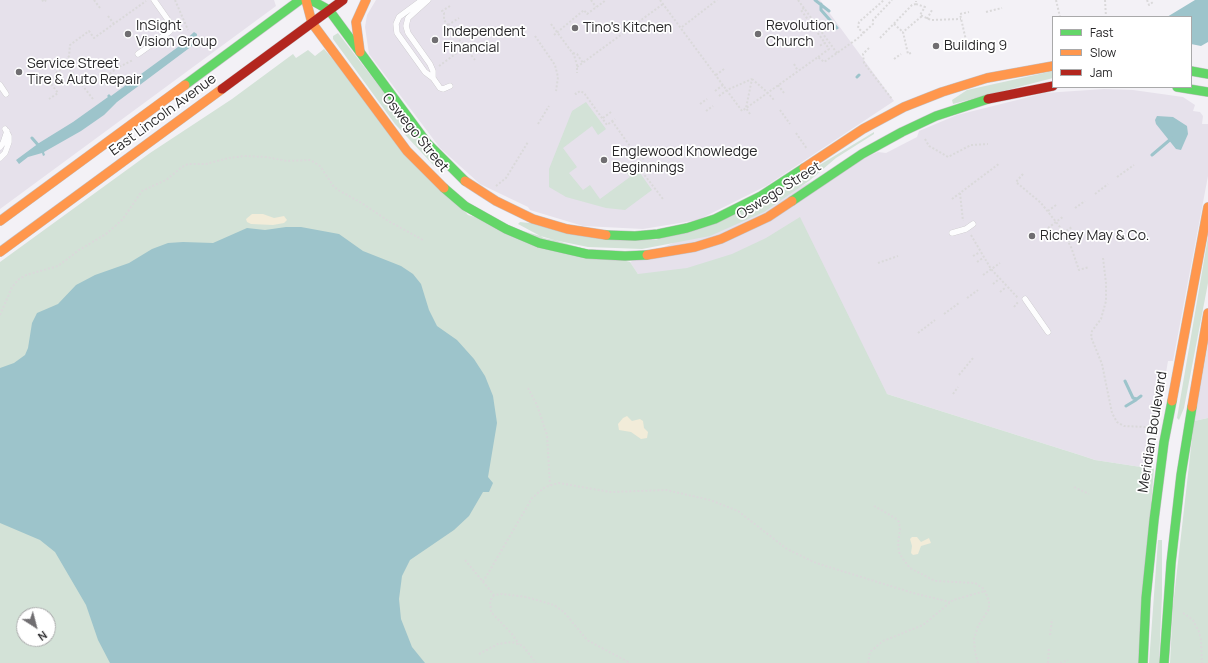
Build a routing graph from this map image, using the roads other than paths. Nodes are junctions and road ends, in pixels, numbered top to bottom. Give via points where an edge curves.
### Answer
1 (154, 0) edge
2 (300, 0) edge
3 (306, 0) edge
4 (311, 0) edge
5 (343, 0) edge
6 (366, 0) edge
7 (422, 0) edge
8 (428, 0) edge
9 (329, 10) junction
10 (312, 23) junction
11 (360, 52) junction
12 (136, 57) road end
13 (1052, 66) edge
14 (1192, 71) edge
15 (1208, 74) edge
16 (433, 78) junction
17 (0, 85) edge
18 (450, 86) dead end
19 (1052, 86) edge
20 (1183, 88) edge
21 (1208, 92) edge
22 (6, 94) dead end
23 (0, 147) edge
24 (0, 158) edge
25 (1208, 207) edge
26 (0, 221) edge
27 (974, 224) dead end
28 (952, 233) dead end
29 (0, 252) edge
30 (1025, 299) dead end
31 (1208, 313) edge
32 (1048, 332) dead end
33 (1143, 663) edge
34 (1164, 663) edge

1 - 12 lane via 173,27
2 - 26 main road, East Lincoln Avenue
3 - 10 main road, Oswego Street
4 - 9 main road, Oswego Street
5 - 9 main road, East Lincoln Avenue
6 - 11 main road via 356,22
7 - 16 lane via 400,18 396,30 400,40
8 - 16 lane via 408,18 406,26 408,33 430,64
9 - 10 main road, East Lincoln Avenue
9 - 11 main road, Oswego Street
10 - 19 main road, Oswego Street via 407,151 446,191 482,217 518,235 560,248 599,255 658,254 721,239 768,217 876,145 936,116 973,103
10 - 29 main road, East Lincoln Avenue
11 - 13 main road, Oswego Street via 427,143 470,184 509,208 558,227 605,235 635,236 686,228 719,218 761,196 880,120 924,99 1005,73
14 - 15 main road
16 - 18 lane via 442,89
17 - 22 lane
20 - 21 main road
23 - 24 lane via 6,130 9,136 8,146
25 - 33 main road, Meridian Boulevard via 1163,449 1146,598
27 - 28 lane
30 - 32 lane
31 - 34 main road via 1181,475 1171,563

